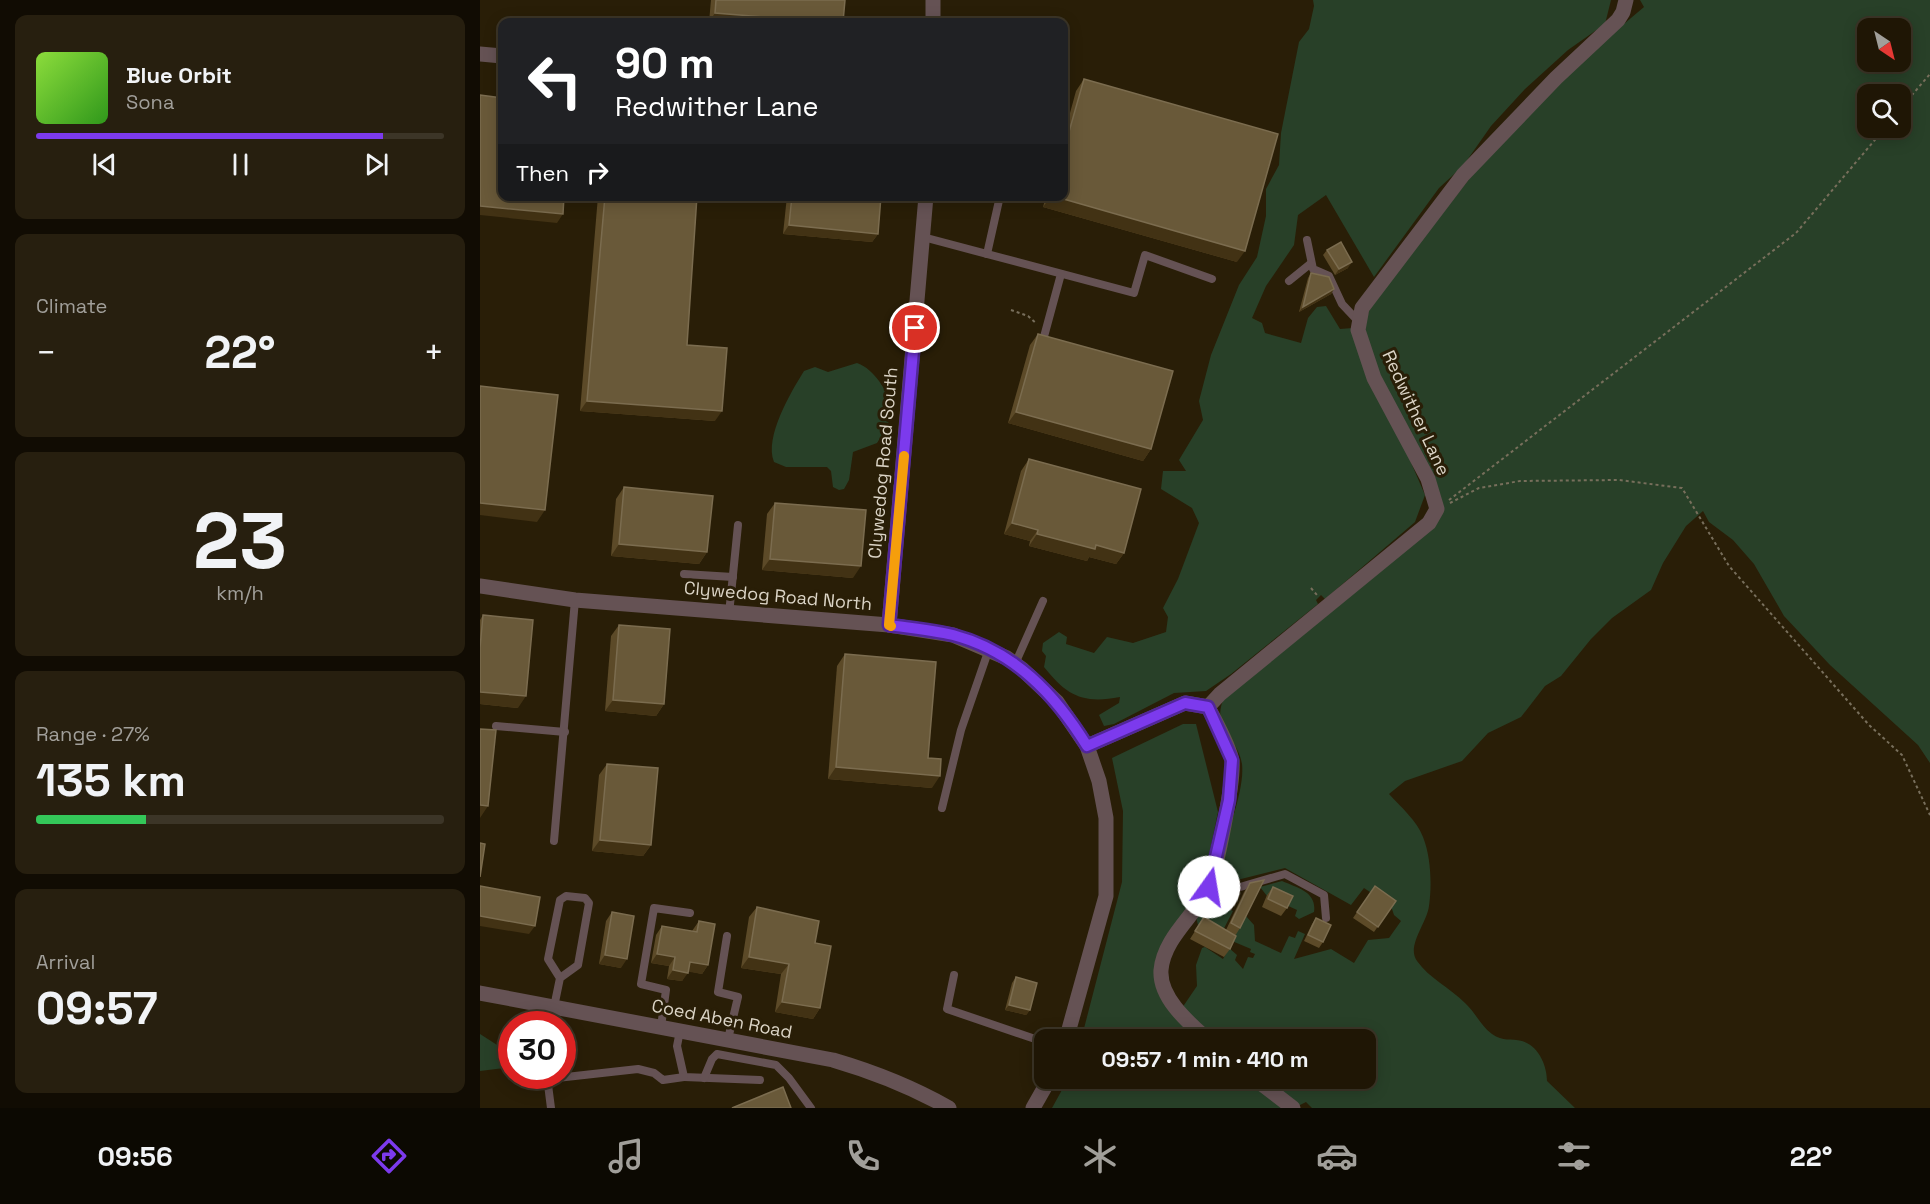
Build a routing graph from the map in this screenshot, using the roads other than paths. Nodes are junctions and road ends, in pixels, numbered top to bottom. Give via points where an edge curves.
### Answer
1 (933, 0) edge
2 (1626, 0) edge
3 (933, 18) edge
4 (480, 54) edge
5 (498, 56) edge
6 (926, 201) edge
7 (999, 201) edge
8 (923, 237) junction
9 (1307, 240) dead end
10 (987, 254) junction
11 (1310, 264) junction
12 (1060, 274) junction
13 (1212, 279) dead end
14 (1289, 281) dead end
15 (1360, 323) junction
16 (1042, 344) edge
17 (738, 525) dead end
18 (684, 574) dead end
19 (733, 577) junction
20 (480, 586) edge
21 (575, 600) junction
22 (1043, 601) dead end
23 (729, 614) junction
24 (889, 625) junction
25 (989, 649) junction
26 (1015, 664) junction
27 (1208, 707) junction
28 (496, 726) dead end
29 (565, 732) junction
30 (1087, 746) junction
31 (942, 808) dead end
32 (554, 841) dead end
33 (1209, 887) junction
34 (690, 913) dead end
35 (1326, 918) dead end
36 (727, 936) dead end
37 (954, 975) dead end
38 (560, 978) junction
39 (480, 993) edge
40 (549, 1006) junction
41 (547, 1011) edge
42 (661, 1027) junction
43 (1069, 1029) edge
44 (1196, 1029) edge
45 (680, 1031) junction
46 (728, 1039) junction
47 (1034, 1039) edge
48 (576, 1075) edge
49 (684, 1077) junction
50 (704, 1078) junction
51 (760, 1080) dead end
52 (549, 1089) edge
53 (1044, 1089) edge
54 (1268, 1089) edge
55 (551, 1108) edge
56 (811, 1108) edge
57 (949, 1108) edge
58 (1033, 1108) edge
59 (1293, 1108) edge

1 - 3 street
2 - 15 street via 1618,20 1463,175 1362,308
4 - 5 street
6 - 8 street, Clywedog Road South
7 - 10 lane
8 - 10 lane
8 - 24 street, Clywedog Road South
9 - 11 lane
10 - 12 lane
11 - 14 lane
11 - 15 lane via 1317,273 1329,276 1342,304
12 - 13 lane via 1134,293 1145,255
12 - 16 lane
15 - 27 street, Redwither Lane via 1374,378 1428,478 1437,509 1429,523
17 - 19 lane
18 - 19 lane
19 - 23 lane
20 - 21 street, Clywedog Road North
21 - 23 street, Clywedog Road North
21 - 29 lane
22 - 26 lane
23 - 24 street, Clywedog Road North
24 - 25 street, Clywedog Road North via 953,635
25 - 26 street, Clywedog Road North
25 - 31 lane via 961,730
26 - 30 street, Clywedog Road North via 1058,702
27 - 30 street via 1185,703
27 - 33 street via 1232,760 1229,800
28 - 29 lane
29 - 32 lane
30 - 43 street, Clywedog Road North via 1106,818 1106,896
33 - 35 lane via 1223,892 1285,874 1324,896
33 - 44 street via 1170,944 1161,970 1167,993
34 - 42 lane via 654,908 640,984 666,990
36 - 46 lane via 718,992 738,997
37 - 47 lane via 947,1009
38 - 38 lane via 548,959 560,900 566,896 585,898 589,903 578,965
38 - 40 lane
39 - 40 street, Coed Aben Road
40 - 41 lane
40 - 42 street, Coed Aben Road
42 - 45 street, Coed Aben Road
45 - 46 street, Coed Aben Road
45 - 49 lane via 677,1046
46 - 57 street, Coed Aben Road via 833,1060 876,1073
48 - 49 lane via 638,1069 663,1080
49 - 50 lane
50 - 51 lane
50 - 56 lane via 717,1054 765,1062 782,1070
52 - 55 lane
53 - 58 street
54 - 59 street

